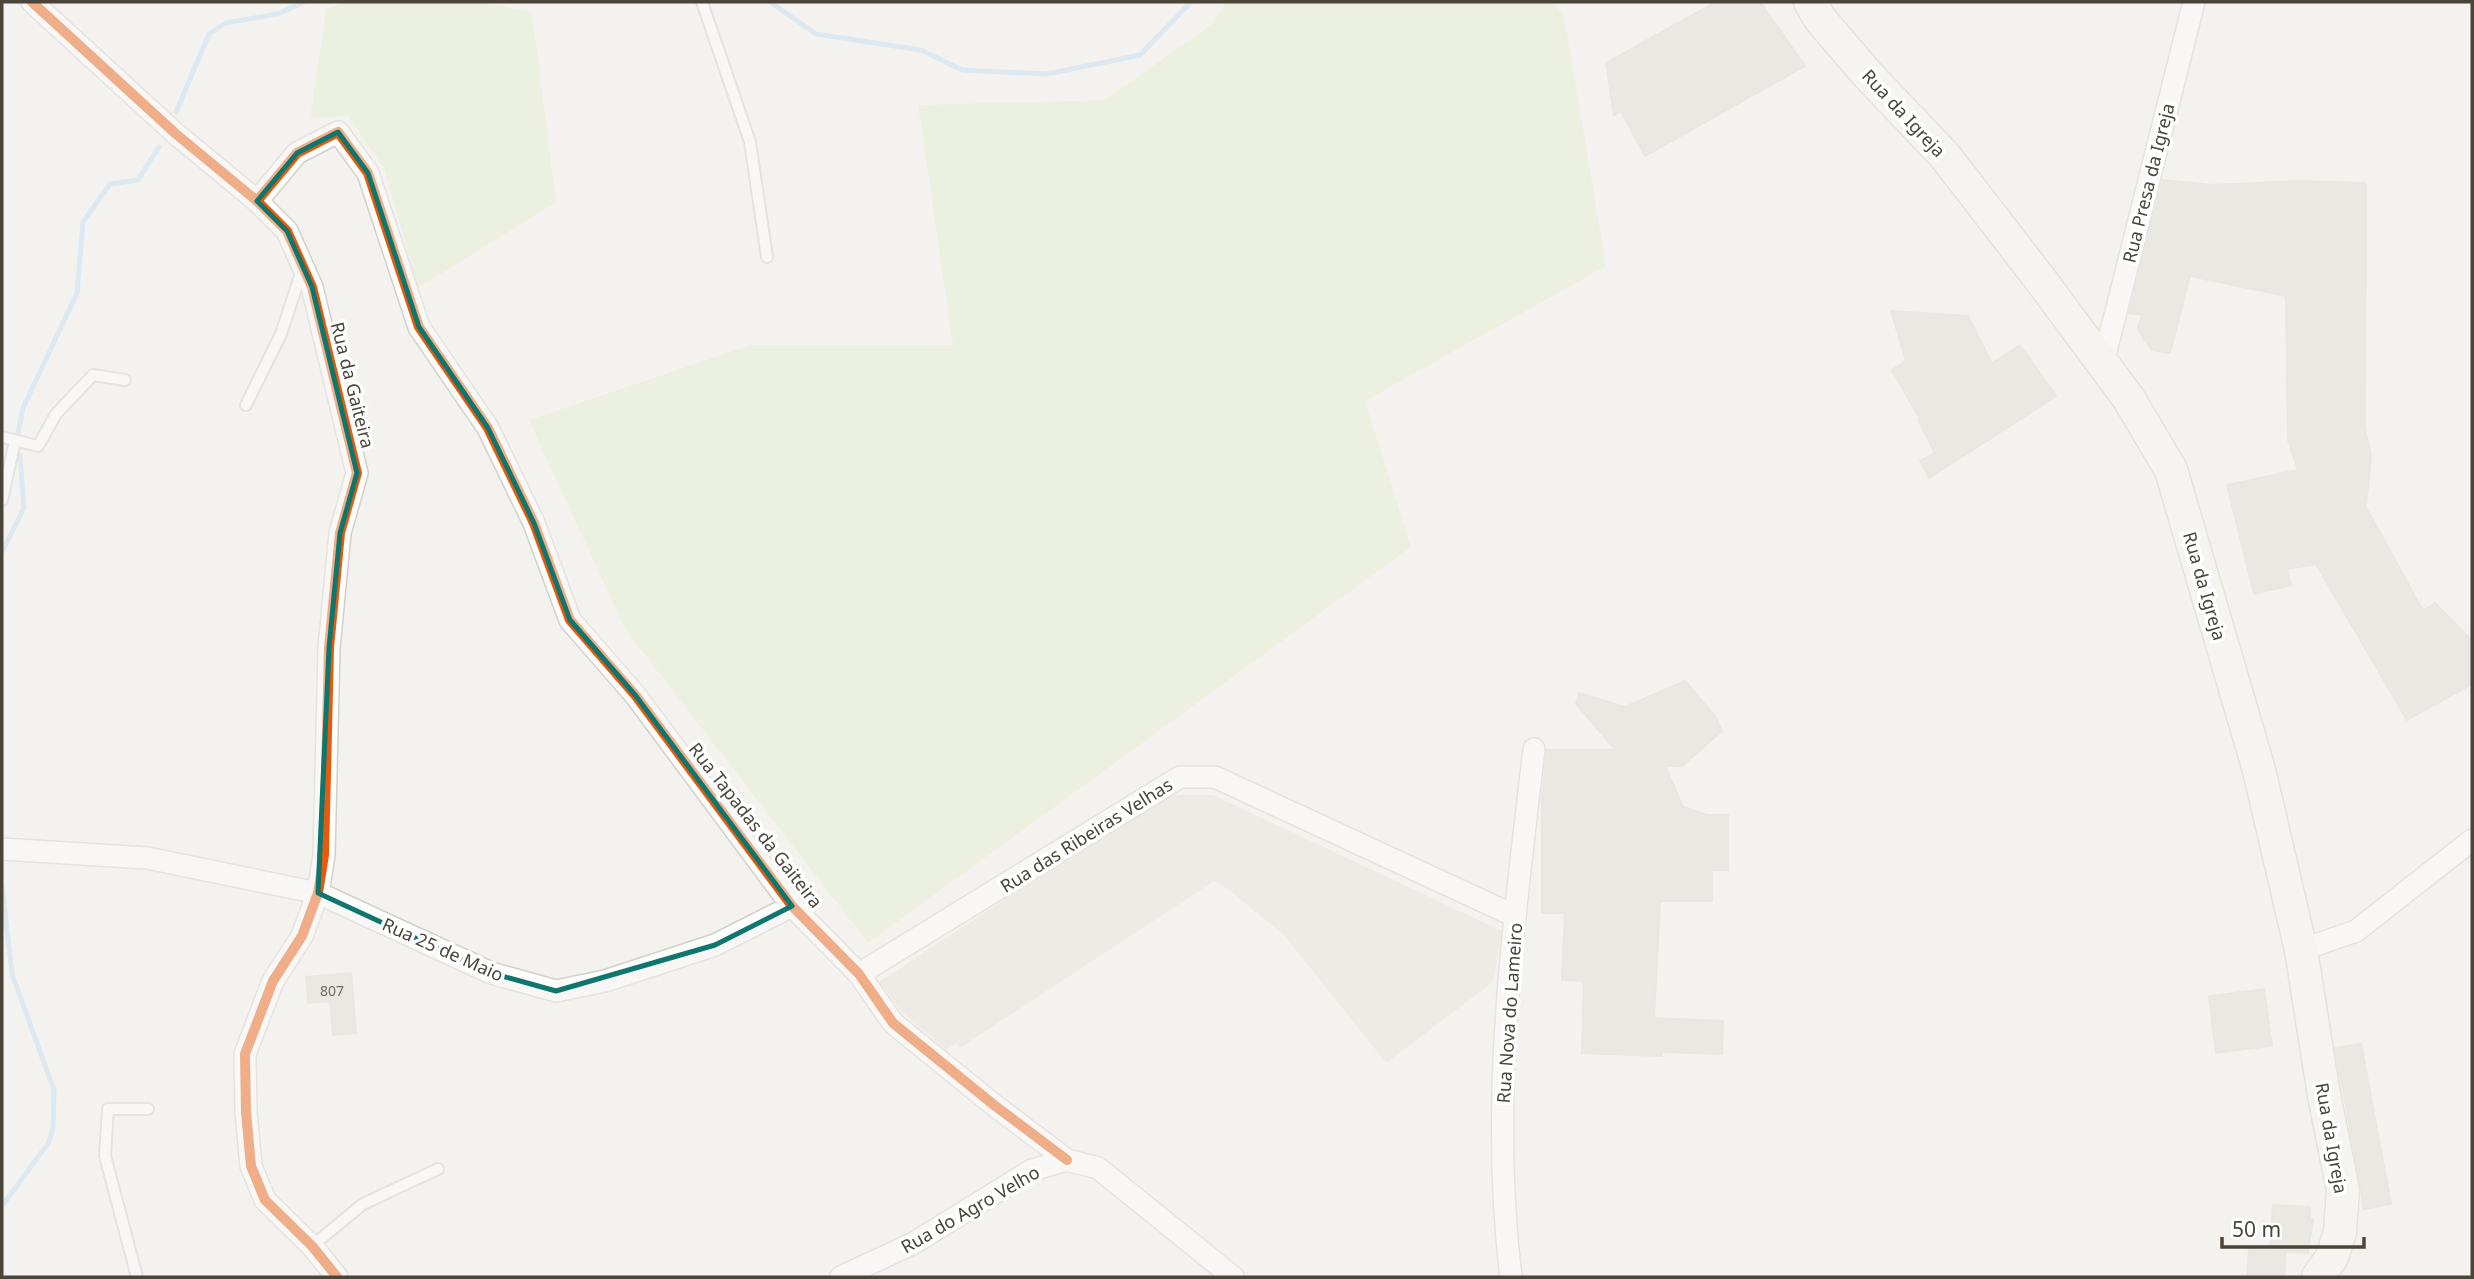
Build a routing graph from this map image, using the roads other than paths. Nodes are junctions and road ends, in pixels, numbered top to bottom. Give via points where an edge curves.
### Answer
1 (33, 2) edge
2 (702, 2) edge
3 (1810, 2) edge
4 (2194, 2) edge
5 (257, 201) junction
6 (767, 257) dead end
7 (303, 267) junction
8 (2103, 363) junction
9 (125, 380) dead end
10 (246, 405) dead end
11 (2, 437) edge
12 (15, 440) junction
13 (2, 500) edge
14 (1534, 748) dead end
15 (2472, 840) edge
16 (2, 849) edge
17 (318, 893) junction
18 (792, 905) junction
19 (1515, 916) junction
20 (2301, 950) junction
21 (859, 974) junction
22 (148, 1109) dead end
23 (1067, 1160) junction
24 (438, 1169) dead end
25 (312, 1246) junction
26 (137, 1277) edge
27 (337, 1277) edge
28 (841, 1277) edge
29 (1233, 1277) edge
30 (1511, 1277) edge
31 (2318, 1277) edge

1 - 5 street, Rua da Gaiteira via 176,134
2 - 6 lane via 750,142
3 - 8 main road, Rua da Igreja via 1868,75 1945,156
4 - 8 street, Rua Presa da Igreja
5 - 7 street, Rua da Gaiteira via 288,231
5 - 18 street, Rua Tapadas da Gaiteira via 297,153 338,132 368,173 419,327 488,428 534,523 570,620 636,696
7 - 10 lane via 281,334
7 - 17 street, Rua da Gaiteira via 312,287 357,473 340,533 331,623 324,855
8 - 20 main road, Rua da Igreja via 2171,470 2259,770
9 - 12 lane via 93,375 56,414 38,446
11 - 12 lane
12 - 13 lane
14 - 19 street, Rua Nova do Lameiro
15 - 20 street via 2356,931
16 - 17 street, Rua 25 de Maio via 147,858
17 - 18 street, Rua 25 de Maio via 491,974 556,991 605,981 715,945
17 - 25 street via 302,936 273,981 245,1054 251,1166 265,1200
18 - 21 street, Rua Tapadas da Gaiteira
19 - 21 street, Rua das Ribeiras Velhas via 1215,777 1180,777
19 - 30 street, Rua Nova do Lameiro via 1502,1100
20 - 31 main road, Rua da Igreja via 2343,1190 2340,1232 2332,1257
21 - 23 street, Rua Tapadas da Gaiteira via 893,1023
22 - 26 lane via 108,1109 105,1156
23 - 28 street, Rua do Agro Velho via 1032,1170 914,1243
23 - 29 street via 1098,1168
24 - 25 lane via 363,1204
25 - 27 street

